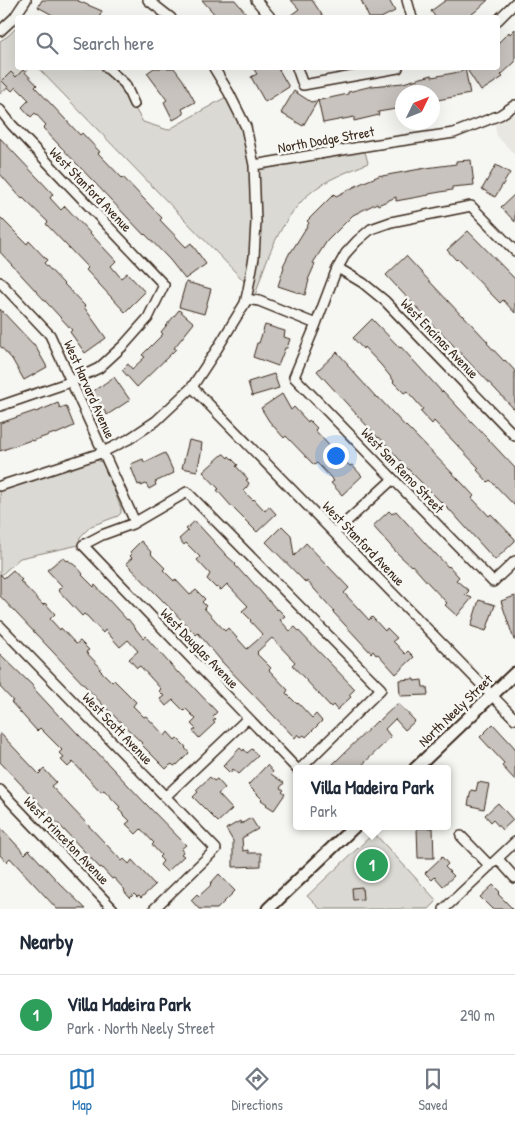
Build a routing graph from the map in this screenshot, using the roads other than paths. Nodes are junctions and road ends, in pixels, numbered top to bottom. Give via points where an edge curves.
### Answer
1 (26, 0) edge
2 (148, 0) edge
3 (256, 0) edge
4 (406, 0) edge
5 (515, 3) edge
6 (18, 15) edge
7 (167, 15) edge
8 (268, 15) edge
9 (411, 15) edge
10 (500, 18) edge
11 (15, 19) edge
12 (0, 32) edge
13 (109, 70) edge
14 (215, 70) edge
15 (298, 70) edge
16 (387, 70) edge
17 (134, 104) dead end
18 (515, 105) edge
19 (0, 110) edge
20 (254, 165) junction
21 (515, 252) edge
22 (338, 268) junction
23 (0, 282) edge
24 (246, 299) junction
25 (316, 324) junction
26 (72, 381) junction
27 (192, 387) junction
28 (0, 406) edge
29 (515, 436) edge
30 (103, 452) junction
31 (392, 479) junction
32 (0, 486) edge
33 (135, 522) junction
34 (334, 532) junction
35 (515, 561) edge
36 (0, 626) edge
37 (515, 673) edge
38 (492, 695) junction
39 (248, 718) junction
40 (515, 719) edge
41 (294, 765) edge
42 (302, 765) edge
43 (419, 765) edge
44 (0, 790) edge
45 (166, 797) junction
46 (352, 830) edge
47 (461, 836) dead end
48 (515, 842) edge
49 (498, 859) junction
50 (490, 866) junction
51 (515, 878) edge
52 (113, 909) edge
53 (154, 909) edge
54 (268, 909) edge
55 (444, 909) edge

1 - 6 street
2 - 7 street
3 - 8 street
4 - 9 street
5 - 10 street
11 - 12 street
13 - 17 street via 125,84
14 - 20 street via 246,127
15 - 16 street via 303,85
18 - 20 street, North Dodge Street via 500,115 454,133
19 - 26 street, West Stanford Avenue via 164,286 148,318 124,346 99,368
20 - 24 street via 254,258
21 - 22 street via 471,206 371,229 346,253
22 - 25 street
22 - 29 street, West Encinas Avenue via 385,301
23 - 26 street, West Harvard Avenue via 50,335
24 - 25 street via 259,300
24 - 27 street
25 - 31 street, West San Remo Street via 294,377
26 - 28 street
26 - 30 street, West Harvard Avenue
27 - 30 street via 156,421
27 - 34 street, West Stanford Avenue
30 - 32 street
30 - 33 street, West Harvard Avenue
31 - 34 street
31 - 35 street, West San Remo Street via 492,582
33 - 39 street, West Douglas Avenue via 83,546
33 - 42 street via 187,492 381,689
34 - 38 street, West Stanford Avenue
36 - 45 street, West Scott Avenue
37 - 38 street, North Neely Street
38 - 40 street, West Stanford Avenue
38 - 43 street, North Neely Street
39 - 41 street, West Douglas Avenue
39 - 45 street
44 - 52 street, West Princeton Avenue
45 - 53 street, West Scott Avenue via 216,849
46 - 54 street
47 - 50 street
48 - 49 street
49 - 50 street
49 - 51 street
50 - 55 street

